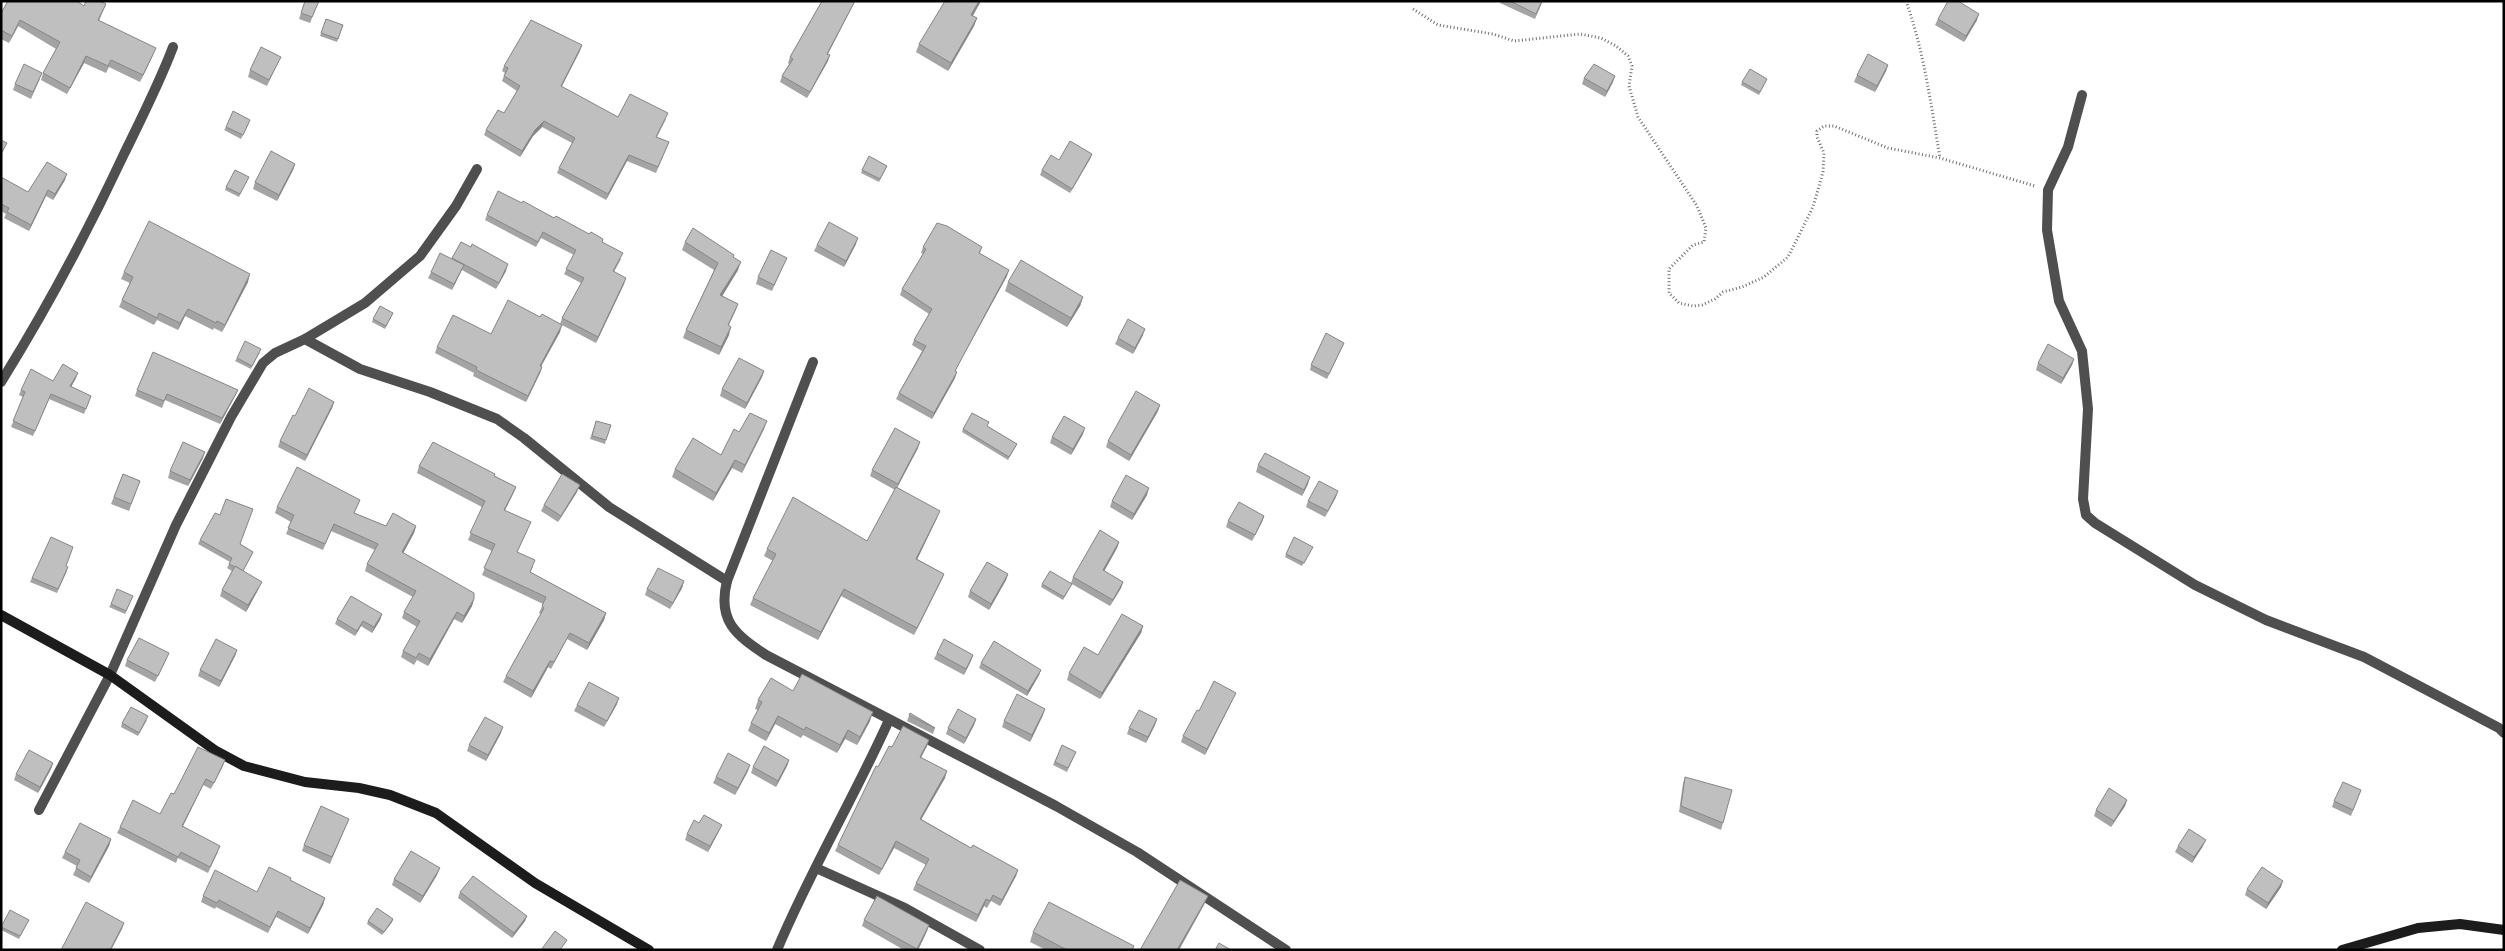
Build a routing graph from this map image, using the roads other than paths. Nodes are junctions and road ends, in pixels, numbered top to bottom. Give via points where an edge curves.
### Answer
1 (173, 47) dead end
2 (2082, 95) dead end
3 (477, 169) dead end
4 (304, 339) junction
5 (813, 362) dead end
6 (1, 382) edge
7 (727, 581) junction
8 (1, 615) edge
9 (110, 675) junction
10 (889, 720) junction
11 (2504, 733) edge
12 (39, 810) dead end
13 (816, 868) junction
14 (2504, 930) edge
15 (649, 950) edge
16 (777, 950) edge
17 (980, 950) edge
18 (1286, 950) edge
19 (2342, 950) edge

1 - 6 street via 89,229
2 - 11 street via 2068,147 2048,190 2047,230 2060,301 2082,351 2088,409 2083,478 2086,515 2195,585 2266,620 2364,657
3 - 4 street via 420,256 365,303
4 - 7 street via 360,369 497,419 609,507
4 - 9 street via 275,353 263,363 236,409 176,525
5 - 7 street
7 - 10 street via 723,597 728,621 746,642
8 - 9 street
9 - 12 street
9 - 15 street via 216,751 244,766 305,782 390,795 436,813 535,883
10 - 13 street
10 - 18 street via 1056,806 1137,852
13 - 16 street
13 - 17 street via 904,908
14 - 19 street via 2460,924 2418,928

